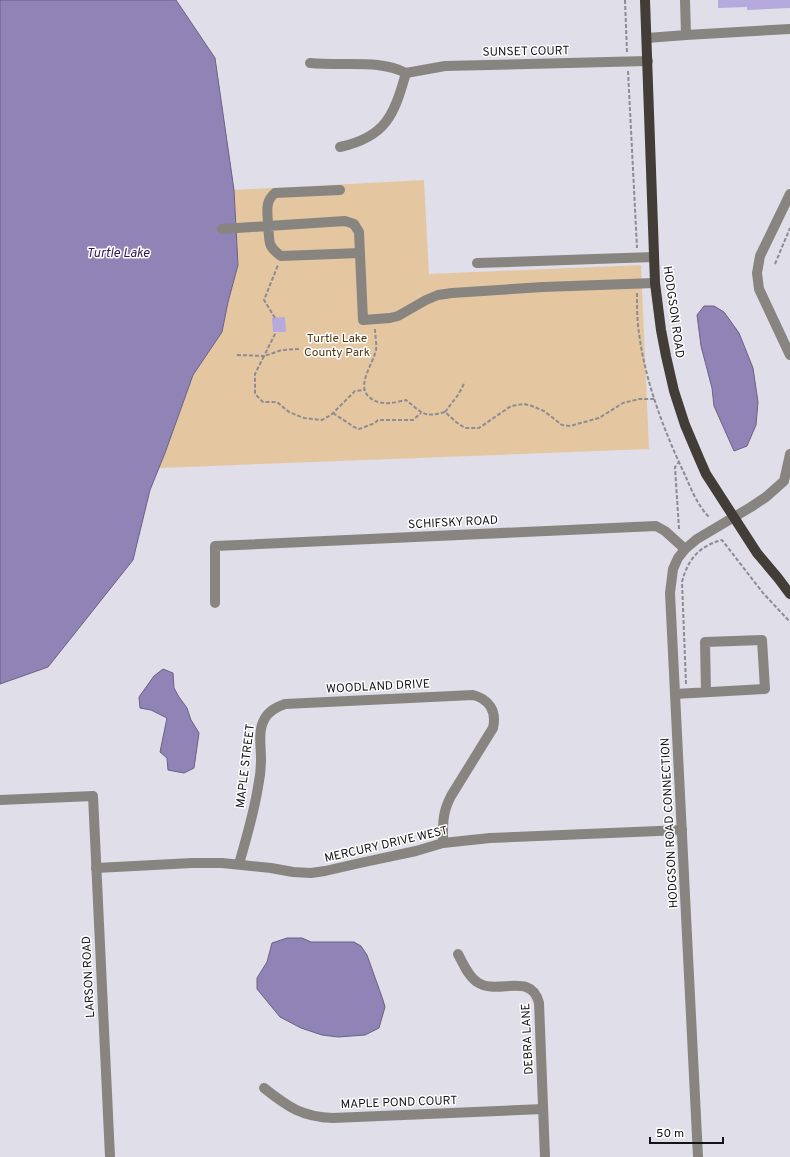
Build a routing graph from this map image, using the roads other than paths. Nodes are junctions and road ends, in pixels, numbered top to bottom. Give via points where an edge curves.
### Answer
1 (645, 0) edge
2 (685, 0) edge
3 (790, 29) edge
4 (686, 35) junction
5 (647, 38) junction
6 (648, 61) junction
7 (310, 63) dead end
8 (406, 73) junction
9 (340, 147) dead end
10 (340, 190) dead end
11 (790, 194) edge
12 (268, 226) junction
13 (222, 229) dead end
14 (360, 253) junction
15 (654, 257) junction
16 (477, 263) dead end
17 (655, 283) junction
18 (790, 355) edge
19 (790, 454) edge
20 (734, 517) junction
21 (685, 549) junction
22 (790, 594) edge
23 (215, 604) dead end
24 (706, 692) junction
25 (680, 694) junction
26 (285, 704) joint
27 (0, 800) edge
28 (682, 830) junction
29 (443, 842) junction
30 (239, 864) junction
31 (96, 868) junction
32 (458, 954) dead end
33 (264, 1088) dead end
34 (543, 1109) junction
35 (110, 1157) edge
36 (545, 1157) edge
37 (698, 1157) edge

1 - 5 main road, HODGSON ROAD
2 - 4 street
3 - 4 street
4 - 5 street
5 - 6 main road, HODGSON ROAD
6 - 8 street, SUNSET COURT via 445,66
6 - 15 main road, HODGSON ROAD
7 - 8 street via 381,66
8 - 9 street via 390,119 377,132 352,145
10 - 12 street via 275,193 267,203
11 - 18 street via 760,256 757,273 759,289
12 - 13 street
12 - 14 street via 273,250 281,256
12 - 14 street via 345,221 354,224 359,232
14 - 17 street via 363,320 398,316 426,300 452,293
15 - 16 street
15 - 17 main road, HODGSON ROAD
17 - 20 main road, HODGSON ROAD via 661,330 674,391 706,474
19 - 20 street, HODGSON ROAD CONNECTION via 784,481 766,497
20 - 21 street, HODGSON ROAD CONNECTION
20 - 22 main road, HODGSON ROAD via 757,553
21 - 23 street, SCHIFSKY ROAD via 666,531 656,526 215,546
21 - 25 street, HODGSON ROAD CONNECTION via 673,568 670,593
24 - 24 street via 765,689 762,640 705,642
24 - 25 street
25 - 28 street, HODGSON ROAD CONNECTION
26 - 29 street, WOODLAND DRIVE via 472,695 486,701 493,712 493,728 446,805 442,823
26 - 30 street, MAPLE STREET via 275,707 263,720 258,786
27 - 31 street, LARSON ROAD via 93,796
28 - 29 street, MERCURY DRIVE WEST
28 - 37 street, HODGSON ROAD CONNECTION
29 - 30 street, MERCURY DRIVE WEST via 416,851 318,872 293,872
30 - 31 street, MERCURY DRIVE WEST via 192,863
31 - 35 street, LARSON ROAD
32 - 34 street, DEBRA LANE via 478,983 493,987 530,987 538,996
33 - 34 street, MAPLE POND COURT via 294,1109 320,1118
34 - 36 street, DEBRA LANE

